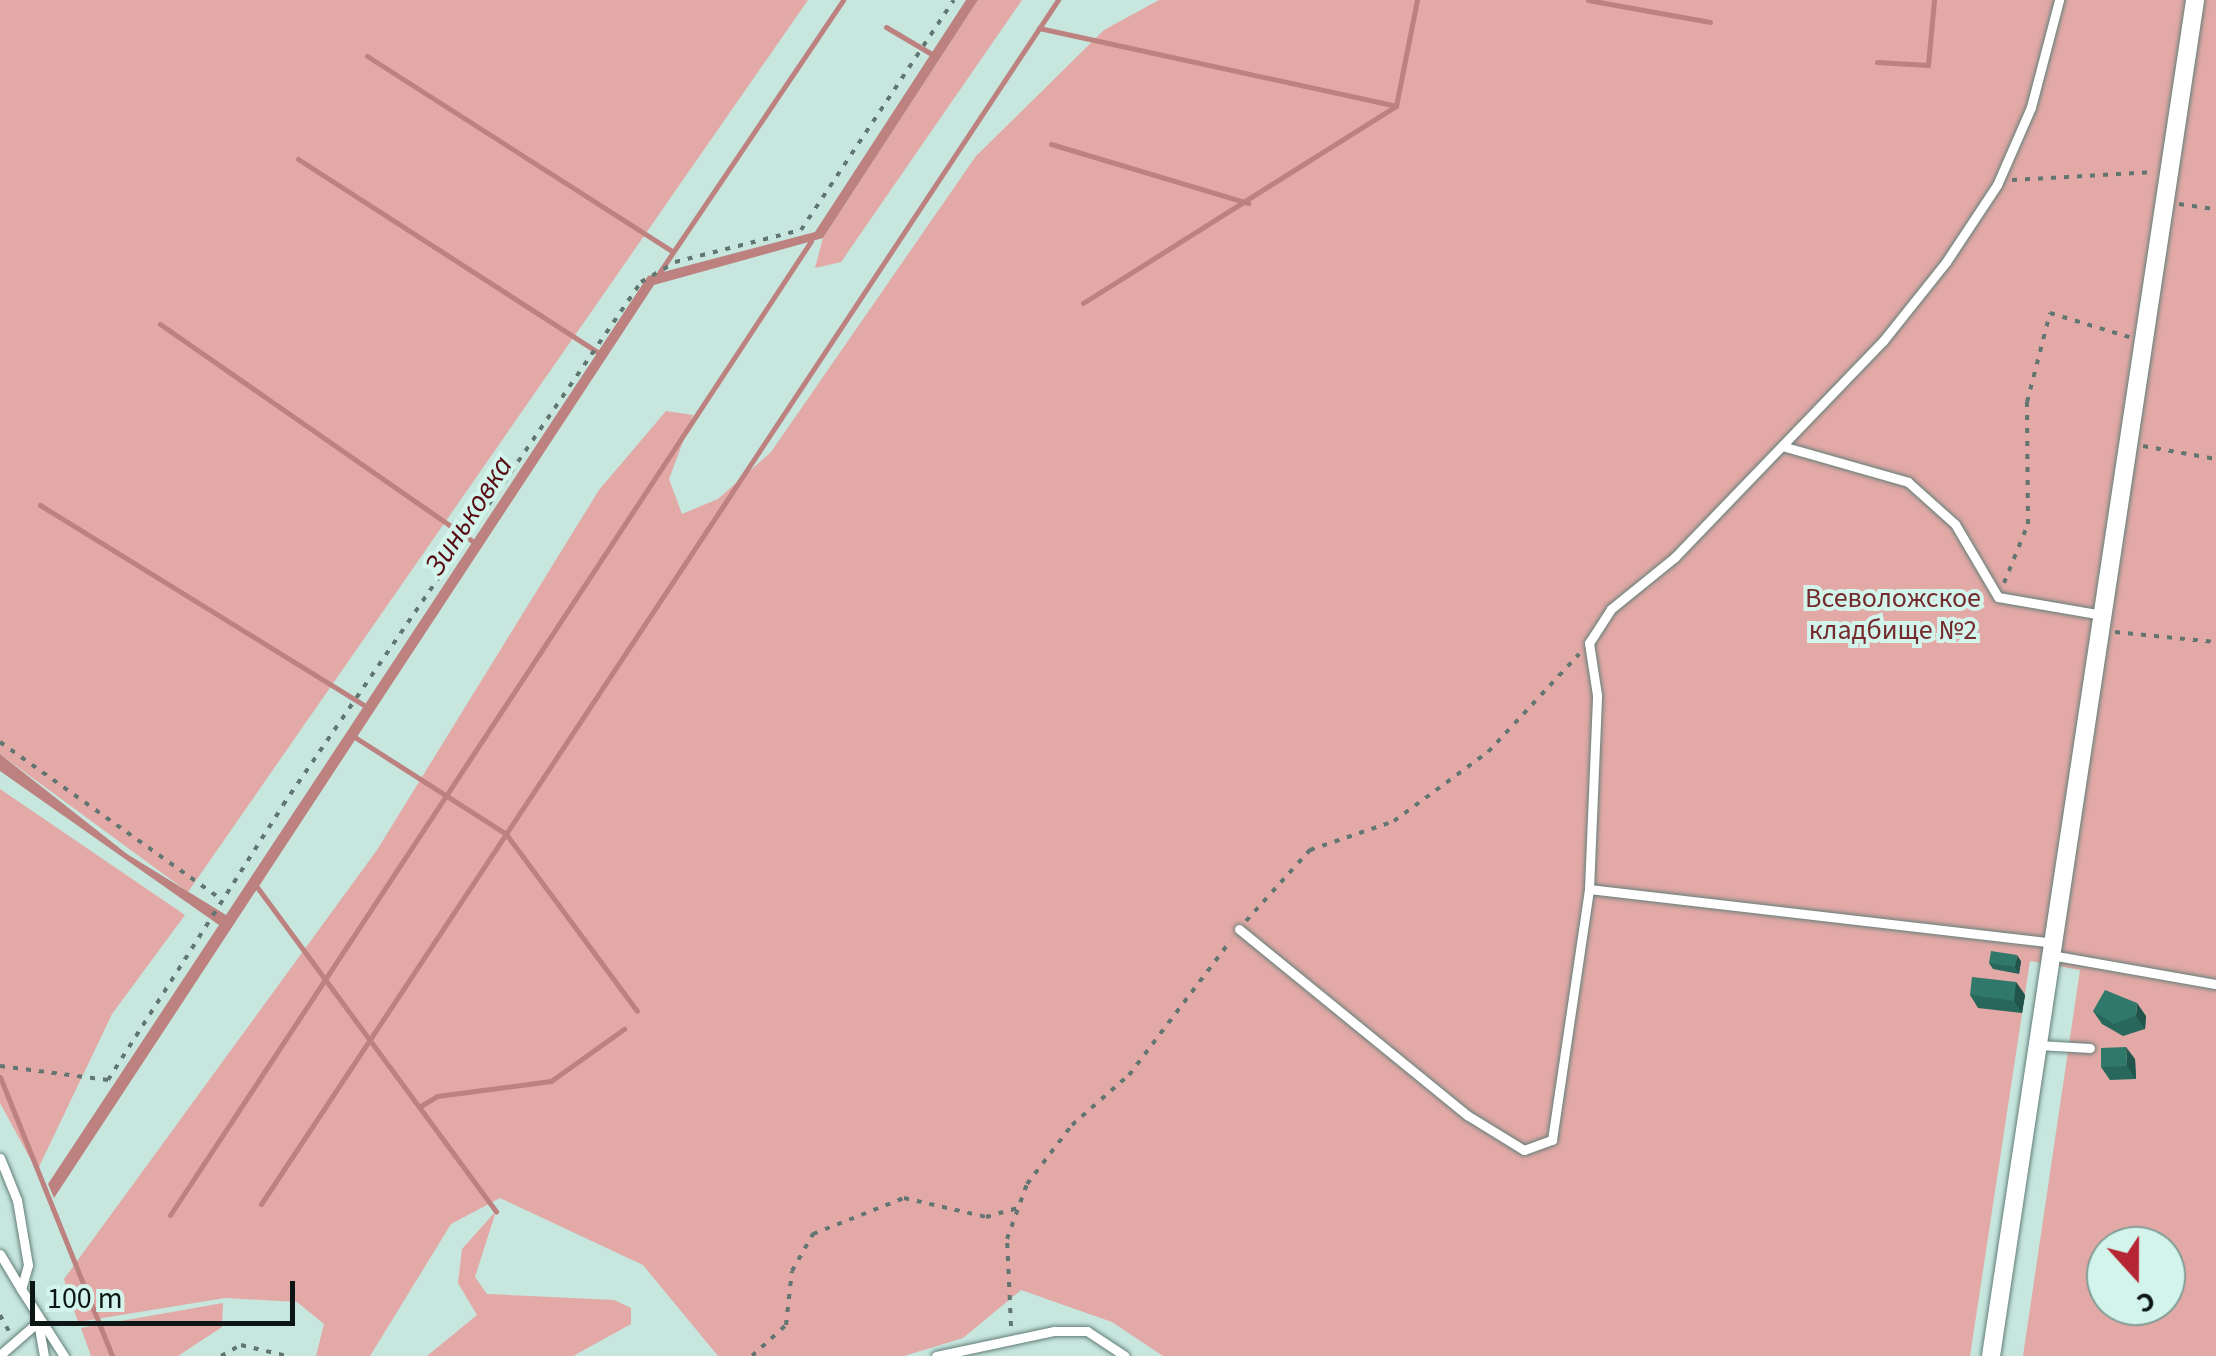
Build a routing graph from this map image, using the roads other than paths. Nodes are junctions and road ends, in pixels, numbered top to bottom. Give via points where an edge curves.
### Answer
1 (2060, 0) edge
2 (2195, 0) edge
3 (1782, 446) junction
4 (2101, 623) junction
5 (1589, 890) junction
6 (1239, 928) road end
7 (2052, 949) junction
8 (2216, 984) edge
9 (2038, 1045) junction
10 (2090, 1048) dead end
11 (0, 1158) edge
12 (0, 1254) edge
13 (21, 1289) junction
14 (38, 1322) junction
15 (0, 1355) edge
16 (44, 1356) edge
17 (64, 1356) edge
18 (936, 1356) edge
19 (1126, 1356) edge
20 (1991, 1356) edge

1 - 3 lane via 2031,107 1997,185 1884,340
2 - 4 street
3 - 4 lane via 1908,482 1955,524 1998,597
3 - 5 lane via 1611,609 1589,643 1597,695
4 - 7 street
5 - 6 lane via 1552,1140 1524,1150 1467,1116
5 - 7 lane
7 - 8 lane
7 - 9 street
9 - 10 lane
9 - 20 street
11 - 13 lane via 18,1200 28,1266
12 - 13 lane
13 - 14 lane
14 - 15 lane via 9,1331
14 - 16 lane
14 - 17 lane
18 - 19 lane via 1012,1338 1087,1332

